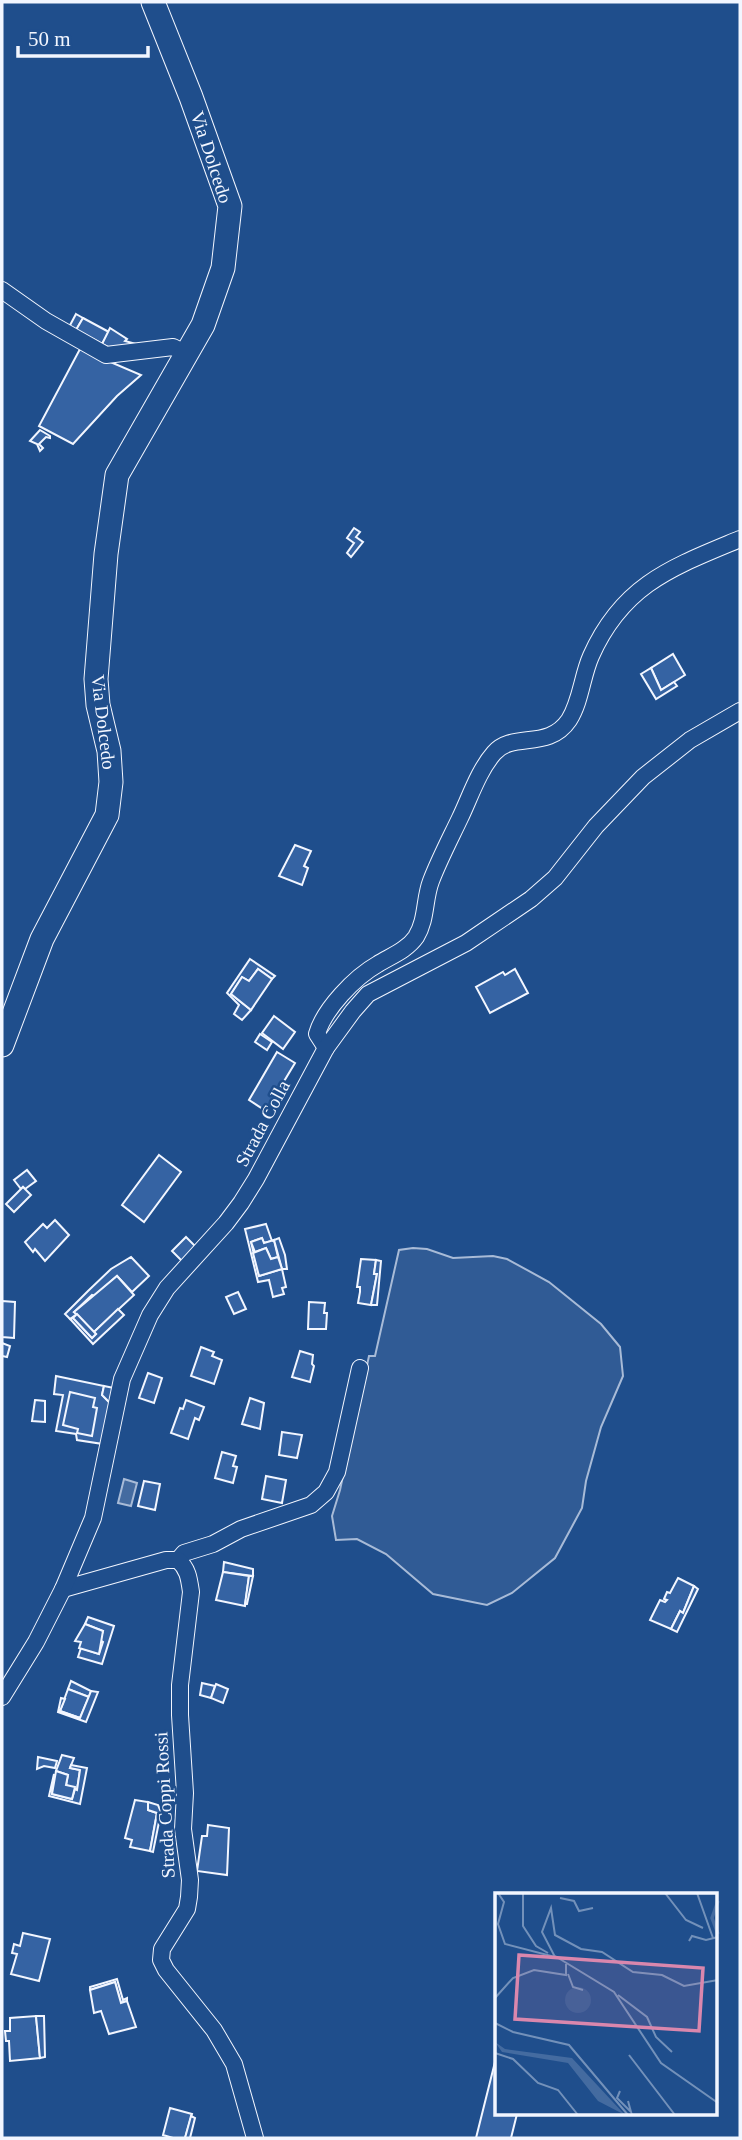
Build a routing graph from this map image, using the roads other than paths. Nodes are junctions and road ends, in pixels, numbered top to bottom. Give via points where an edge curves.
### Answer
1 (153, 2) edge
2 (2, 290) edge
3 (187, 354) junction
4 (740, 539) edge
5 (740, 710) edge
6 (2, 1045) edge
7 (326, 1048) junction
8 (360, 1368) dead end
9 (178, 1560) junction
10 (63, 1590) junction
11 (2, 1697) edge
12 (255, 2138) edge

1 - 3 main road, Via Dolcedo via 230,206 223,268 204,325
2 - 3 street via 106,355 173,348
3 - 6 main road, Via Dolcedo via 117,475 96,679 109,751 107,815 41,939
4 - 7 street via 649,581 600,636 568,721 548,738 506,744 495,752 430,883 417,935 345,991 319,1025 317,1034
5 - 7 street, Strada Colla via 690,740 643,777 531,899 466,943 368,994
7 - 10 street, Strada Colla via 241,1203 167,1288 150,1315 122,1379 97,1506
8 - 9 street via 337,1472 327,1492 311,1505 242,1529 184,1553
9 - 10 street
9 - 12 street, Strada Coppi Rossi via 186,1567 191,1591 180,1705 183,1829 190,1880 187,1909 162,1949 161,1960 234,2064
10 - 11 street, Strada Colla

